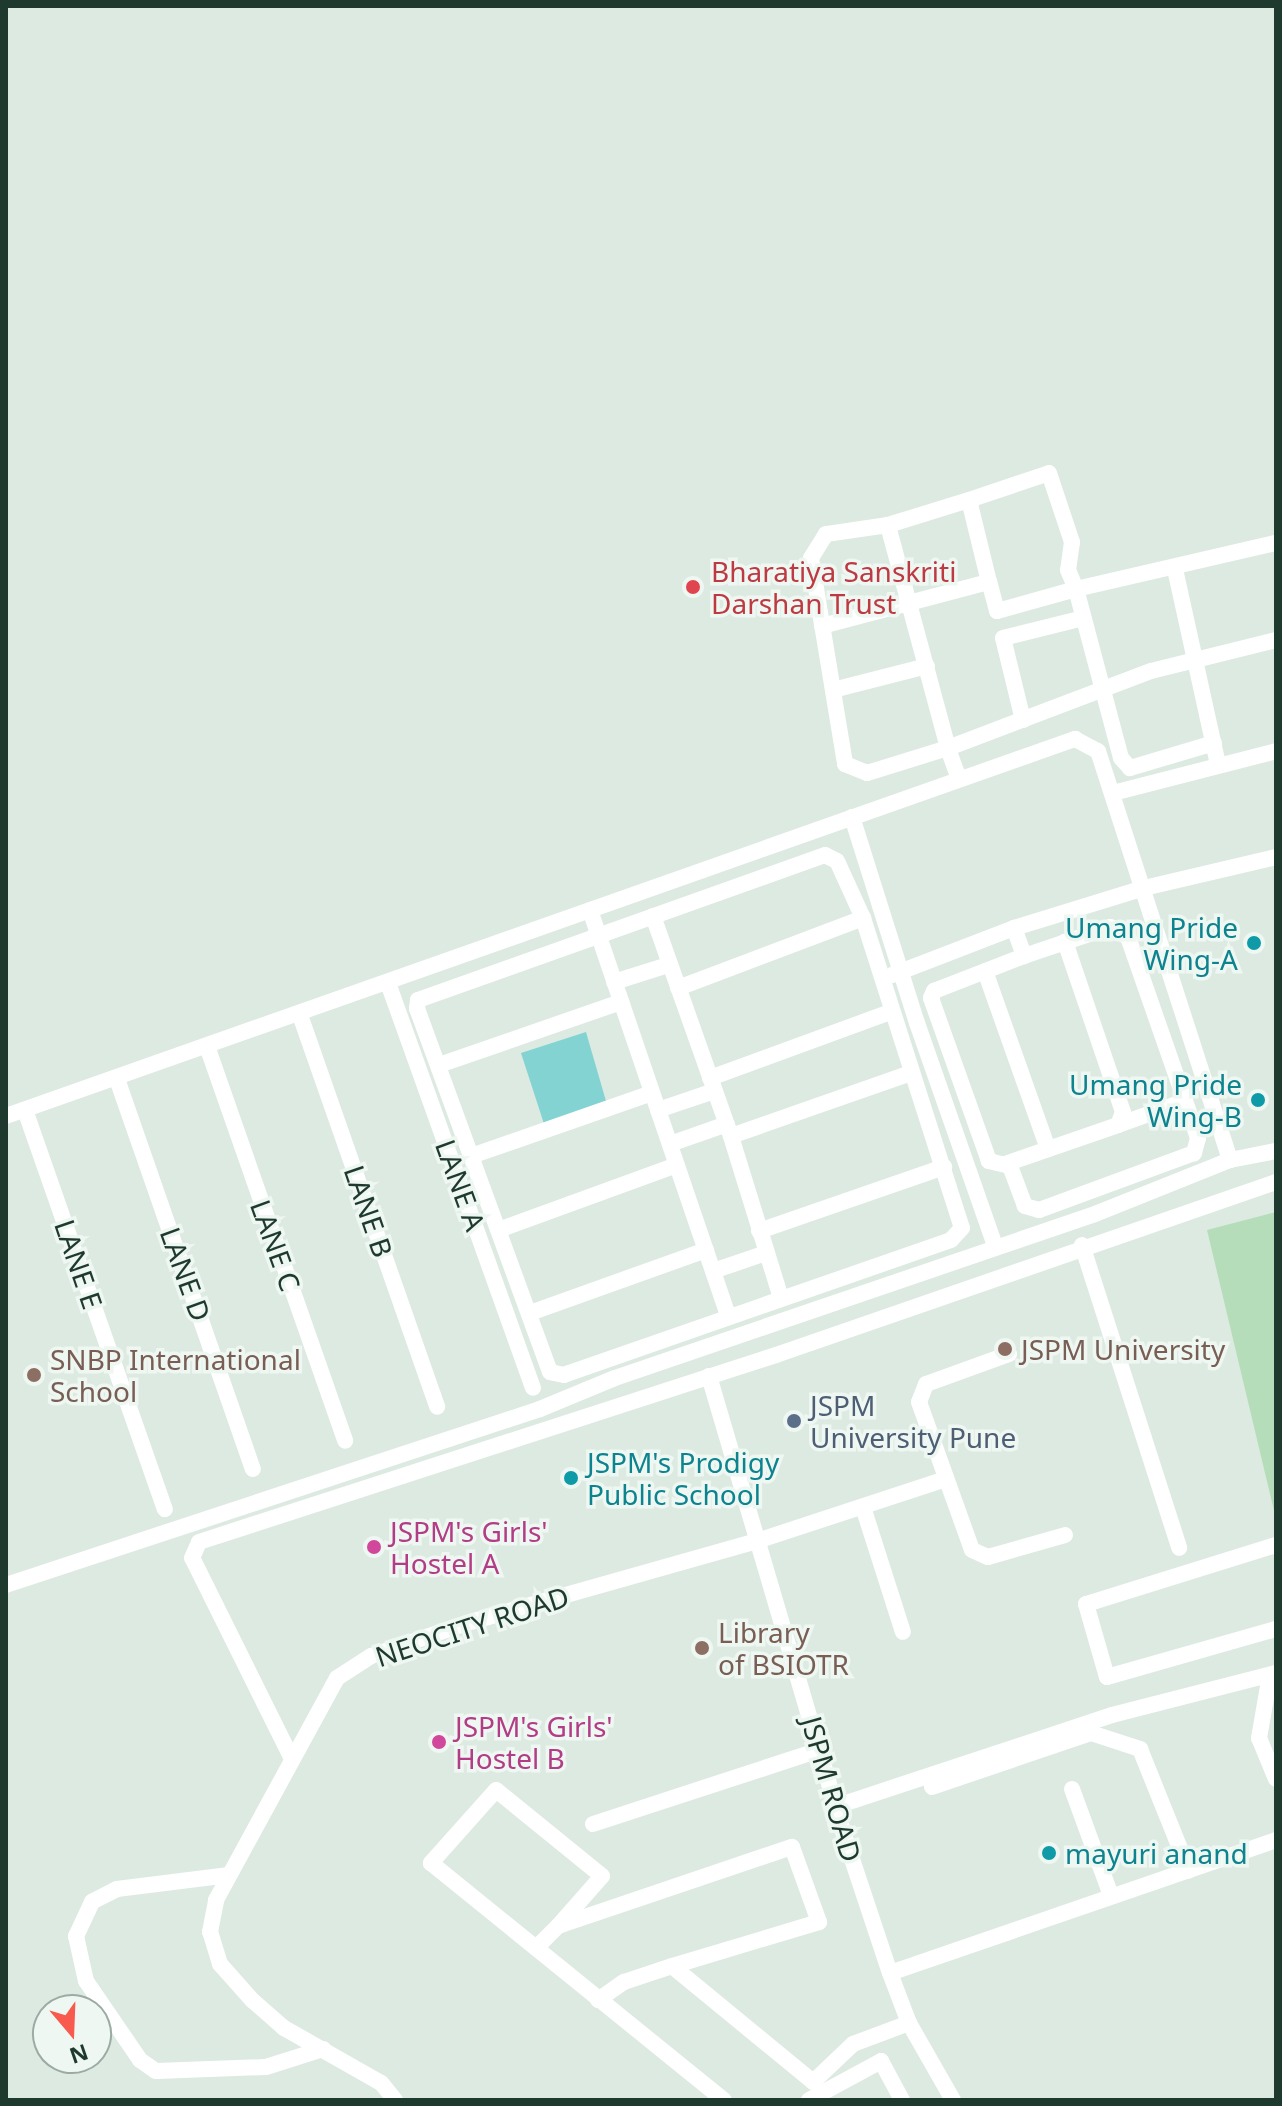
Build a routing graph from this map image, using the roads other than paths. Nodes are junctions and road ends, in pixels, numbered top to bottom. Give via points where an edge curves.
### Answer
1 (969, 500) junction
2 (888, 525) junction
3 (1276, 543) edge
4 (1175, 569) junction
5 (989, 582) junction
6 (1076, 589) junction
7 (910, 603) junction
8 (997, 611) junction
9 (1084, 618) junction
10 (822, 626) junction
11 (1003, 638) junction
12 (1276, 640) edge
13 (1195, 659) junction
14 (927, 666) junction
15 (1100, 689) junction
16 (833, 690) junction
17 (1023, 720) junction
18 (1214, 743) junction
19 (948, 748) junction
20 (1276, 751) edge
21 (1218, 764) junction
22 (959, 779) junction
23 (1113, 793) junction
24 (852, 817) junction
25 (1276, 857) edge
26 (1144, 888) junction
27 (590, 910) junction
28 (653, 916) junction
29 (863, 918) junction
30 (1014, 928) junction
31 (598, 935) junction
32 (1065, 942) junction
33 (1024, 956) junction
34 (668, 965) junction
35 (985, 971) junction
36 (900, 972) junction
37 (879, 980) junction
38 (614, 982) junction
39 (388, 983) junction
40 (678, 988) junction
41 (621, 1002) junction
42 (890, 1012) junction
43 (300, 1015) junction
44 (208, 1049) junction
45 (439, 1065) junction
46 (911, 1073) junction
47 (117, 1079) junction
48 (712, 1084) junction
49 (652, 1093) junction
50 (1185, 1101) junction
51 (25, 1110) junction
52 (658, 1110) junction
53 (950, 1112) junction
54 (6, 1116) edge
55 (928, 1122) junction
56 (1118, 1125) junction
57 (729, 1130) junction
58 (670, 1144) junction
59 (1048, 1149) junction
60 (1276, 1151) edge
61 (474, 1155) junction
62 (1230, 1160) junction
63 (1005, 1164) junction
64 (677, 1165) junction
65 (944, 1167) junction
66 (1276, 1182) edge
67 (501, 1229) junction
68 (759, 1231) junction
69 (1082, 1245) junction
70 (996, 1248) junction
71 (706, 1250) junction
72 (766, 1253) junction
73 (713, 1271) junction
74 (781, 1298) junction
75 (756, 1306) junction
76 (530, 1313) junction
77 (728, 1316) junction
78 (764, 1328) junction
79 (1009, 1354) dead end
80 (709, 1376) junction
81 (533, 1388) dead end
82 (437, 1407) dead end
83 (345, 1441) dead end
84 (253, 1469) dead end
85 (946, 1479) junction
86 (863, 1507) junction
87 (165, 1509) dead end
88 (1065, 1535) dead end
89 (760, 1540) junction
90 (1276, 1545) edge
91 (1179, 1548) dead end
92 (6, 1585) edge
93 (1276, 1629) edge
94 (903, 1632) dead end
95 (1273, 1674) edge
96 (820, 1750) junction
97 (291, 1757) junction
98 (1276, 1779) edge
99 (932, 1787) dead end
100 (1072, 1789) dead end
101 (837, 1806) junction
102 (593, 1824) dead end
103 (1276, 1840) edge
104 (1189, 1871) junction
105 (229, 1875) junction
106 (1110, 1893) junction
107 (558, 1926) junction
108 (536, 1948) junction
109 (672, 1966) junction
110 (890, 1973) junction
111 (598, 2000) junction
112 (909, 2023) junction
113 (323, 2049) junction
114 (805, 2094) edge
115 (395, 2100) edge
116 (724, 2100) edge
117 (902, 2100) edge
118 (953, 2100) edge

1 - 2 street
1 - 5 street
1 - 6 street via 1049,473 1072,542 1068,570
2 - 7 street
2 - 10 street via 826,534 811,558
3 - 4 street
4 - 6 street
4 - 13 street
5 - 7 street
5 - 8 street
6 - 8 street
6 - 9 street
7 - 10 street
7 - 14 street
8 - 11 street
9 - 11 street
9 - 15 street
10 - 16 street
11 - 17 street
12 - 13 street
13 - 15 street
13 - 18 street
14 - 16 street
14 - 19 street
15 - 17 street
15 - 18 street via 1121,758 1130,768
16 - 19 street via 845,764 867,773
17 - 19 street
18 - 21 street
19 - 22 street
20 - 21 street
21 - 23 street
22 - 23 street via 1075,739 1098,751
22 - 24 street
23 - 26 street
24 - 27 street
24 - 36 street
25 - 26 street
26 - 30 street
26 - 62 street
27 - 31 street
27 - 39 street
28 - 29 street via 825,855 837,861
28 - 31 street
28 - 34 street
29 - 37 street
29 - 40 street
30 - 33 street
30 - 36 street
31 - 38 street
31 - 45 street via 418,1000
32 - 33 street
32 - 50 street via 1110,927 1128,937
32 - 56 street via 1123,1105
33 - 35 street
34 - 38 street
34 - 40 street
35 - 59 street
35 - 63 street via 934,991 931,998 989,1161
36 - 37 street
36 - 53 street
37 - 42 street
38 - 41 street
39 - 43 street
39 - 81 street, LANE A
40 - 48 street
41 - 45 street
41 - 49 street
42 - 46 street
42 - 48 street
43 - 44 street
43 - 82 street, LANE B
44 - 47 street
44 - 83 street, LANE C
45 - 61 street
46 - 55 street
46 - 57 street
47 - 51 street
47 - 84 street, LANE D
48 - 52 street
48 - 57 street
49 - 52 street
49 - 61 street
50 - 56 street
50 - 63 street via 1199,1147 1189,1157 1054,1205 1034,1210 1025,1206 1013,1170
51 - 54 street
51 - 87 street, LANE E
52 - 58 street
53 - 55 street
53 - 70 street
55 - 65 street
56 - 59 street
57 - 58 street
57 - 68 street
58 - 64 street
59 - 63 street
60 - 62 street
61 - 67 street
62 - 70 street
64 - 67 street
64 - 71 street
65 - 68 street
65 - 74 street via 963,1221 958,1235
66 - 69 street
67 - 76 street
68 - 72 street
69 - 80 street
69 - 91 street
70 - 78 street
71 - 73 street
71 - 76 street
72 - 73 street
72 - 74 street
73 - 77 street
74 - 75 street
75 - 77 street
75 - 78 street
76 - 77 street via 547,1367 557,1375
78 - 92 street via 527,1414
79 - 85 street via 920,1389 919,1402
80 - 89 street, JSPM ROAD
80 - 97 street via 199,1542 192,1558
85 - 86 street, NEOCITY ROAD
85 - 88 street via 979,1556
86 - 89 street, NEOCITY ROAD
86 - 94 street
89 - 96 street, JSPM ROAD
89 - 97 street, NEOCITY ROAD via 371,1656 337,1678
90 - 93 street via 1086,1604 1107,1677
95 - 98 street via 1259,1738
95 - 101 street via 1112,1715
96 - 101 street, JSPM ROAD
96 - 102 street
97 - 105 street, NEOCITY ROAD
99 - 104 street via 1091,1733 1116,1741 1140,1749
100 - 106 street
101 - 110 street, JSPM ROAD
103 - 104 street
104 - 106 street
105 - 113 street, NEOCITY ROAD via 210,1917 220,1964 284,2028
105 - 113 street via 117,1889 92,1902 76,1936 86,1981 140,2060 156,2071 266,2067
106 - 110 street
107 - 108 street
107 - 108 street via 602,1876 496,1790 431,1863
107 - 109 street via 792,1847 819,1922
108 - 111 street
109 - 111 street via 624,1982
109 - 114 street
110 - 112 street, JSPM ROAD
111 - 116 street
112 - 114 street via 853,2044
112 - 118 street, JSPM ROAD
113 - 115 street, NEOCITY ROAD via 381,2083
114 - 117 street via 881,2061

